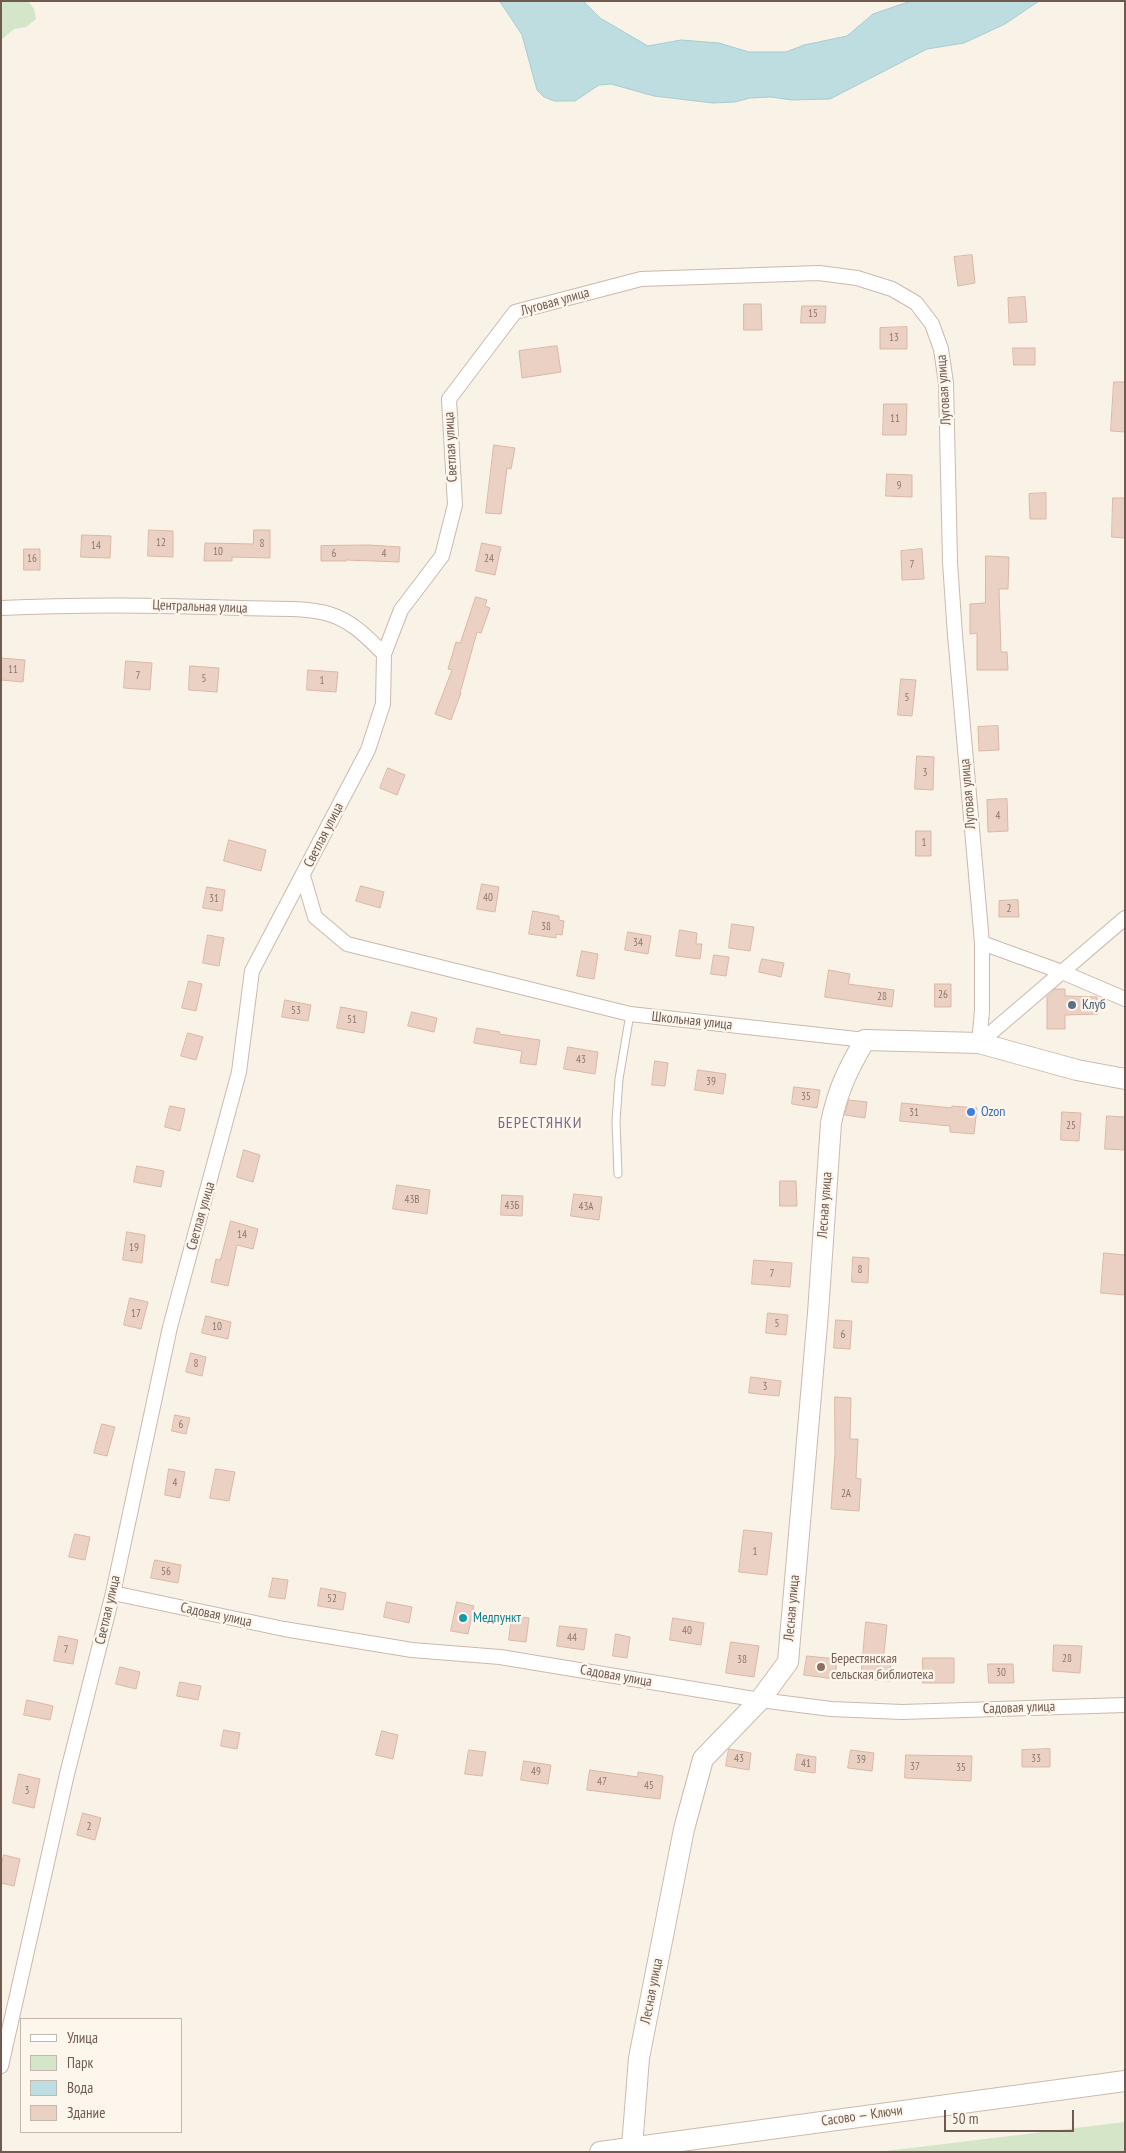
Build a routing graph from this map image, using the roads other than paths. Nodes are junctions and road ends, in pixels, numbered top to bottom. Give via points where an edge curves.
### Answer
1 (449, 399) joint
2 (1, 608) edge
3 (384, 654) junction
4 (302, 876) junction
5 (1125, 918) edge
6 (982, 943) junction
7 (1062, 972) junction
8 (1125, 999) edge
9 (630, 1014) junction
10 (865, 1040) junction
11 (979, 1043) junction
12 (1125, 1079) edge
13 (618, 1174) dead end
14 (112, 1593) junction
15 (760, 1700) junction
16 (1125, 1705) edge
17 (1, 2066) edge
18 (1125, 2081) edge
19 (632, 2147) junction
20 (600, 2152) edge

1 - 3 street, Светлая улица via 455,505 442,556 401,610
1 - 6 street, Луговая улица via 516,312 640,278 819,273 866,281 892,289 916,302 932,324 942,350 946,382 954,635
2 - 3 street, Центральная улица via 83,604 298,610 328,614 355,626
3 - 4 street, Светлая улица via 383,704 368,750
4 - 9 street, Школьная улица via 315,917 347,944
4 - 14 street, Светлая улица via 252,971 239,1072 170,1327
5 - 7 street
6 - 7 street
6 - 11 street, Луговая улица
7 - 8 street
7 - 11 street
9 - 10 street, Школьная улица
9 - 13 lane via 616,1121
10 - 11 street, Школьная улица
10 - 15 street, Лесная улица via 844,1076 835,1099 831,1123 788,1662
11 - 12 street, Школьная улица via 1077,1070
14 - 15 street, Садовая улица via 284,1629 447,1654 500,1657
14 - 17 street, Светлая улица
15 - 16 street, Садовая улица via 831,1709 902,1712
15 - 19 street, Лесная улица via 703,1759 684,1829 639,2058
18 - 19 street, Сасово — Ключи
19 - 20 street, Сасово — Ключи

